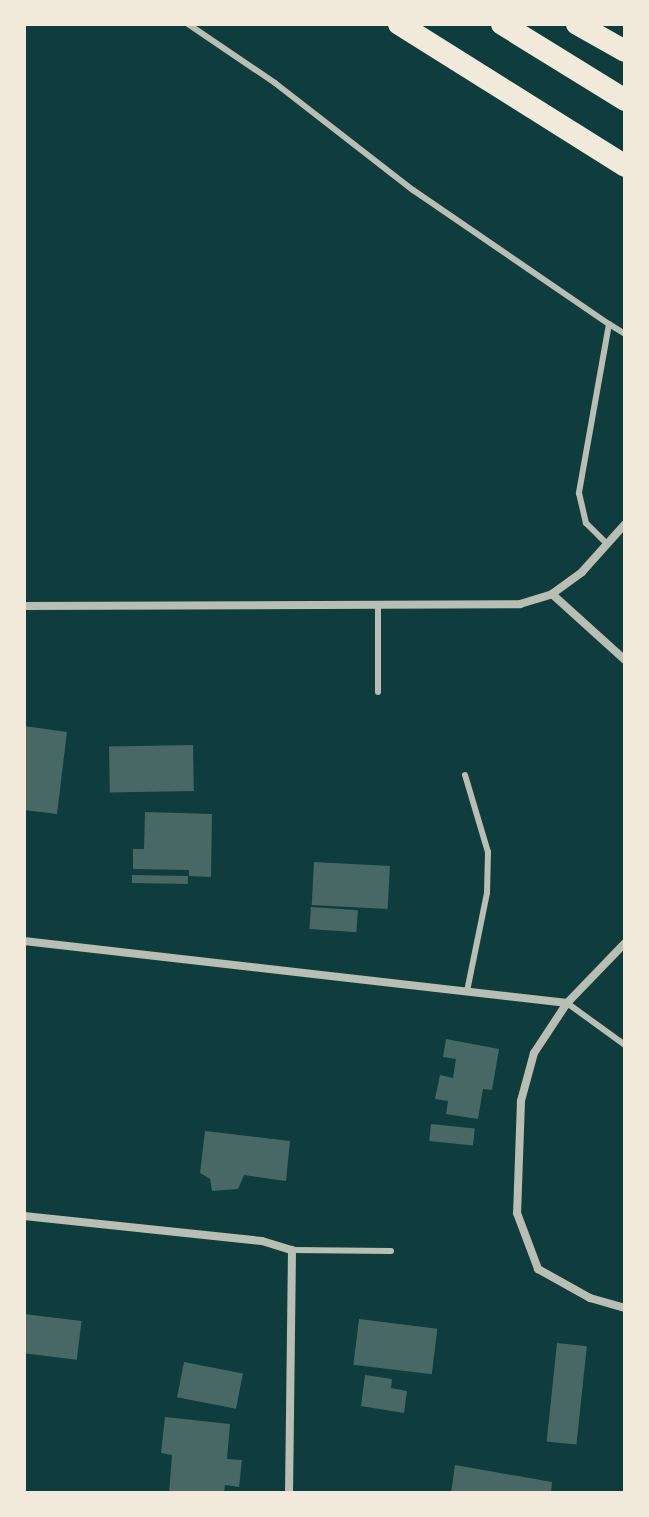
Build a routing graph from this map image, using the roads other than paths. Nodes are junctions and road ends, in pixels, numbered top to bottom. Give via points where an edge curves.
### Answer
1 (188, 24) edge
2 (399, 24) edge
3 (502, 24) edge
4 (577, 24) edge
5 (625, 51) edge
6 (625, 100) edge
7 (625, 166) edge
8 (609, 324) junction
9 (625, 334) edge
10 (625, 524) edge
11 (607, 544) junction
12 (552, 594) junction
13 (378, 604) junction
14 (24, 606) edge
15 (625, 660) edge
16 (378, 692) dead end
17 (465, 775) dead end
18 (24, 941) edge
19 (625, 943) edge
20 (467, 991) junction
21 (567, 1003) junction
22 (625, 1045) edge
23 (24, 1216) edge
24 (292, 1250) junction
25 (391, 1251) dead end
26 (625, 1308) edge
27 (289, 1493) edge

1 - 8 lane via 275,83 413,190
2 - 7 highway
3 - 6 highway
4 - 5 highway
8 - 9 lane
8 - 11 lane via 579,493 586,523
10 - 11 street
11 - 12 street
12 - 13 street via 520,604
12 - 15 street
13 - 14 street
13 - 16 lane
17 - 20 lane via 488,852 487,893
18 - 20 street
19 - 21 street
20 - 21 street
21 - 22 lane
21 - 26 street via 534,1053 521,1101 517,1213 538,1269 590,1298
23 - 24 street via 262,1241
24 - 25 lane
24 - 27 street

